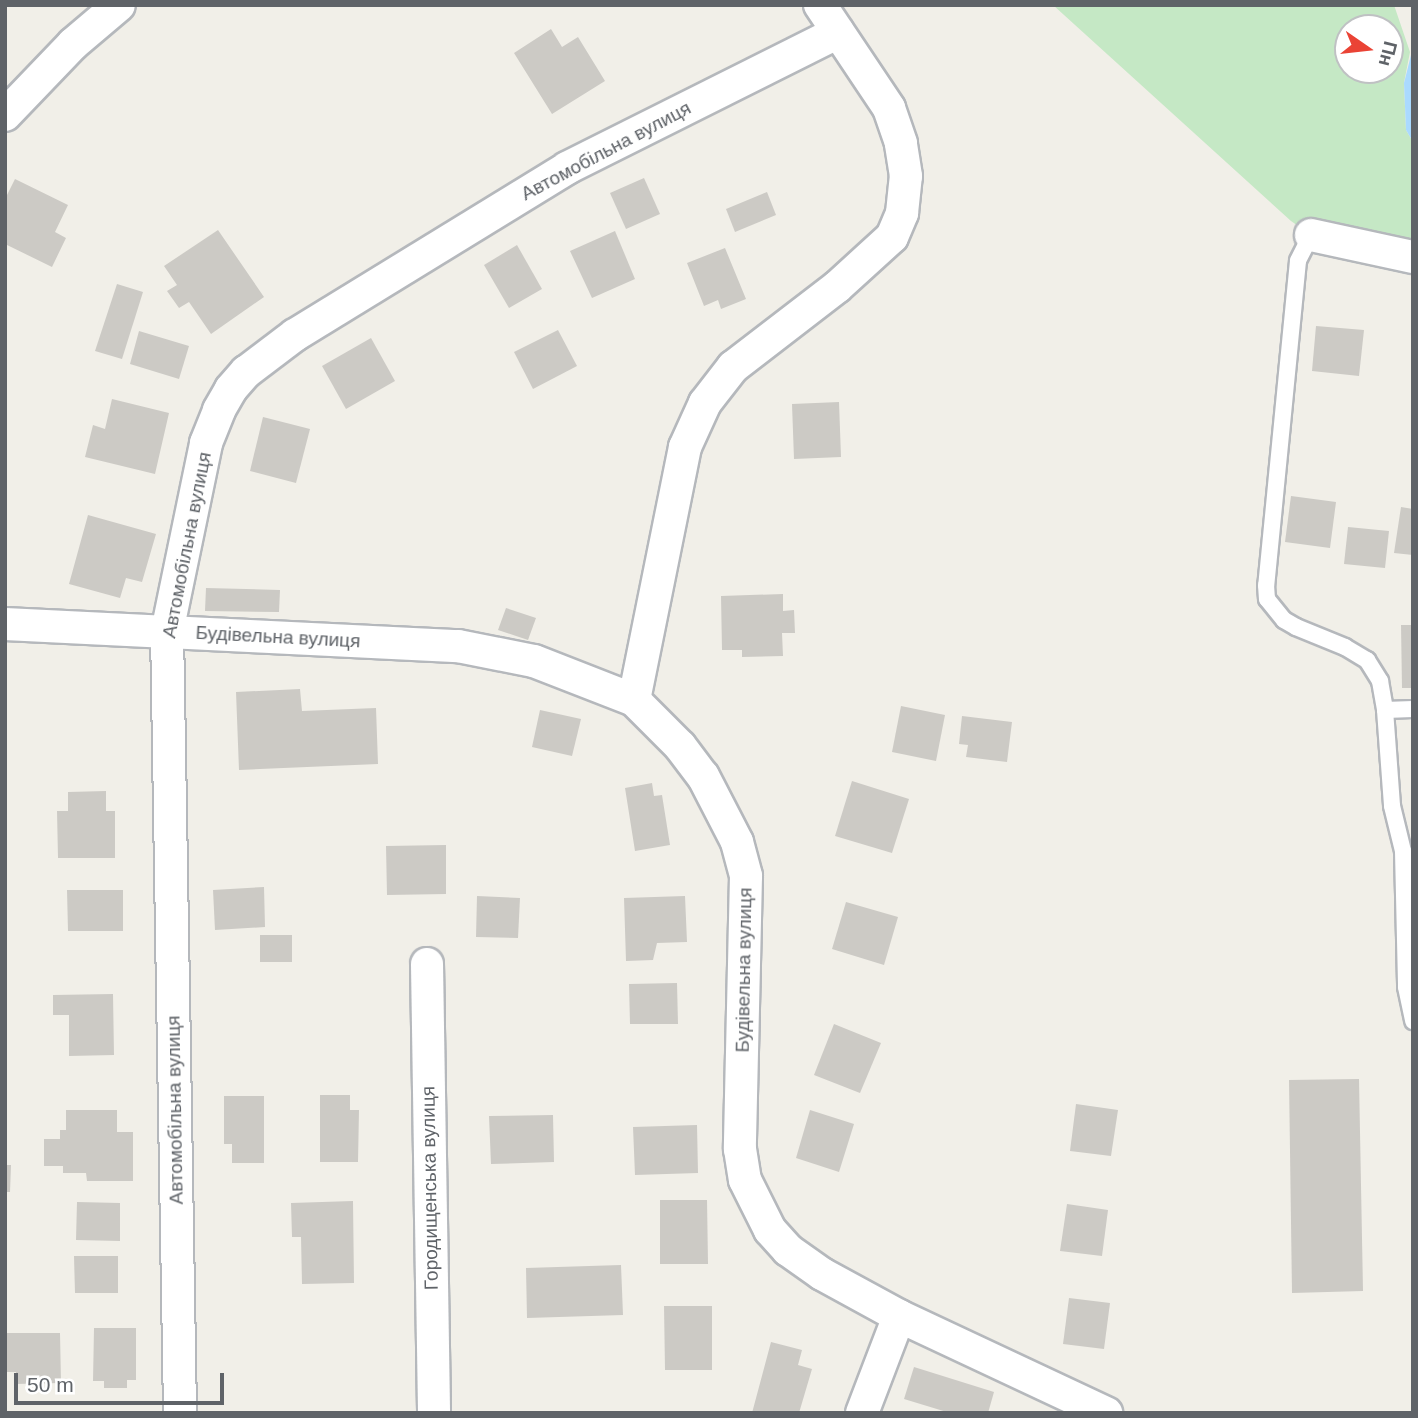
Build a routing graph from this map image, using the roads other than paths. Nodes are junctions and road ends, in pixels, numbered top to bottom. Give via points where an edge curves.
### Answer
1 (119, 5) edge
2 (820, 5) edge
3 (838, 32) junction
4 (5, 115) edge
5 (1311, 235) joint
6 (1413, 257) edge
7 (5, 624) edge
8 (167, 632) junction
9 (634, 700) junction
10 (1413, 709) edge
11 (1385, 710) junction
12 (426, 964) dead end
13 (1413, 1021) edge
14 (899, 1316) junction
15 (180, 1413) edge
16 (434, 1413) edge
17 (862, 1413) edge
18 (1106, 1413) edge

1 - 4 street via 73,44
2 - 3 street
3 - 8 street, Автомобільна вулиця via 567,168 295,335 246,372 225,399 206,443
3 - 9 street via 889,108 901,143 905,176 902,213 892,237 837,287 733,367 705,403 685,447
5 - 6 street
5 - 11 lane via 1298,261 1267,599 1284,620 1367,660 1380,681
7 - 8 street, Будівельна вулиця
8 - 9 street, Будівельна вулиця via 458,646 534,661
8 - 15 street, Автомобільна вулиця
9 - 14 street, Будівельна вулиця via 703,776 737,842 746,876 740,1149 749,1189 770,1230 788,1250
10 - 11 lane
11 - 13 lane via 1392,806 1403,850 1406,988
12 - 16 street, Городищенська вулиця
14 - 17 street
14 - 18 street, Будівельна вулиця

